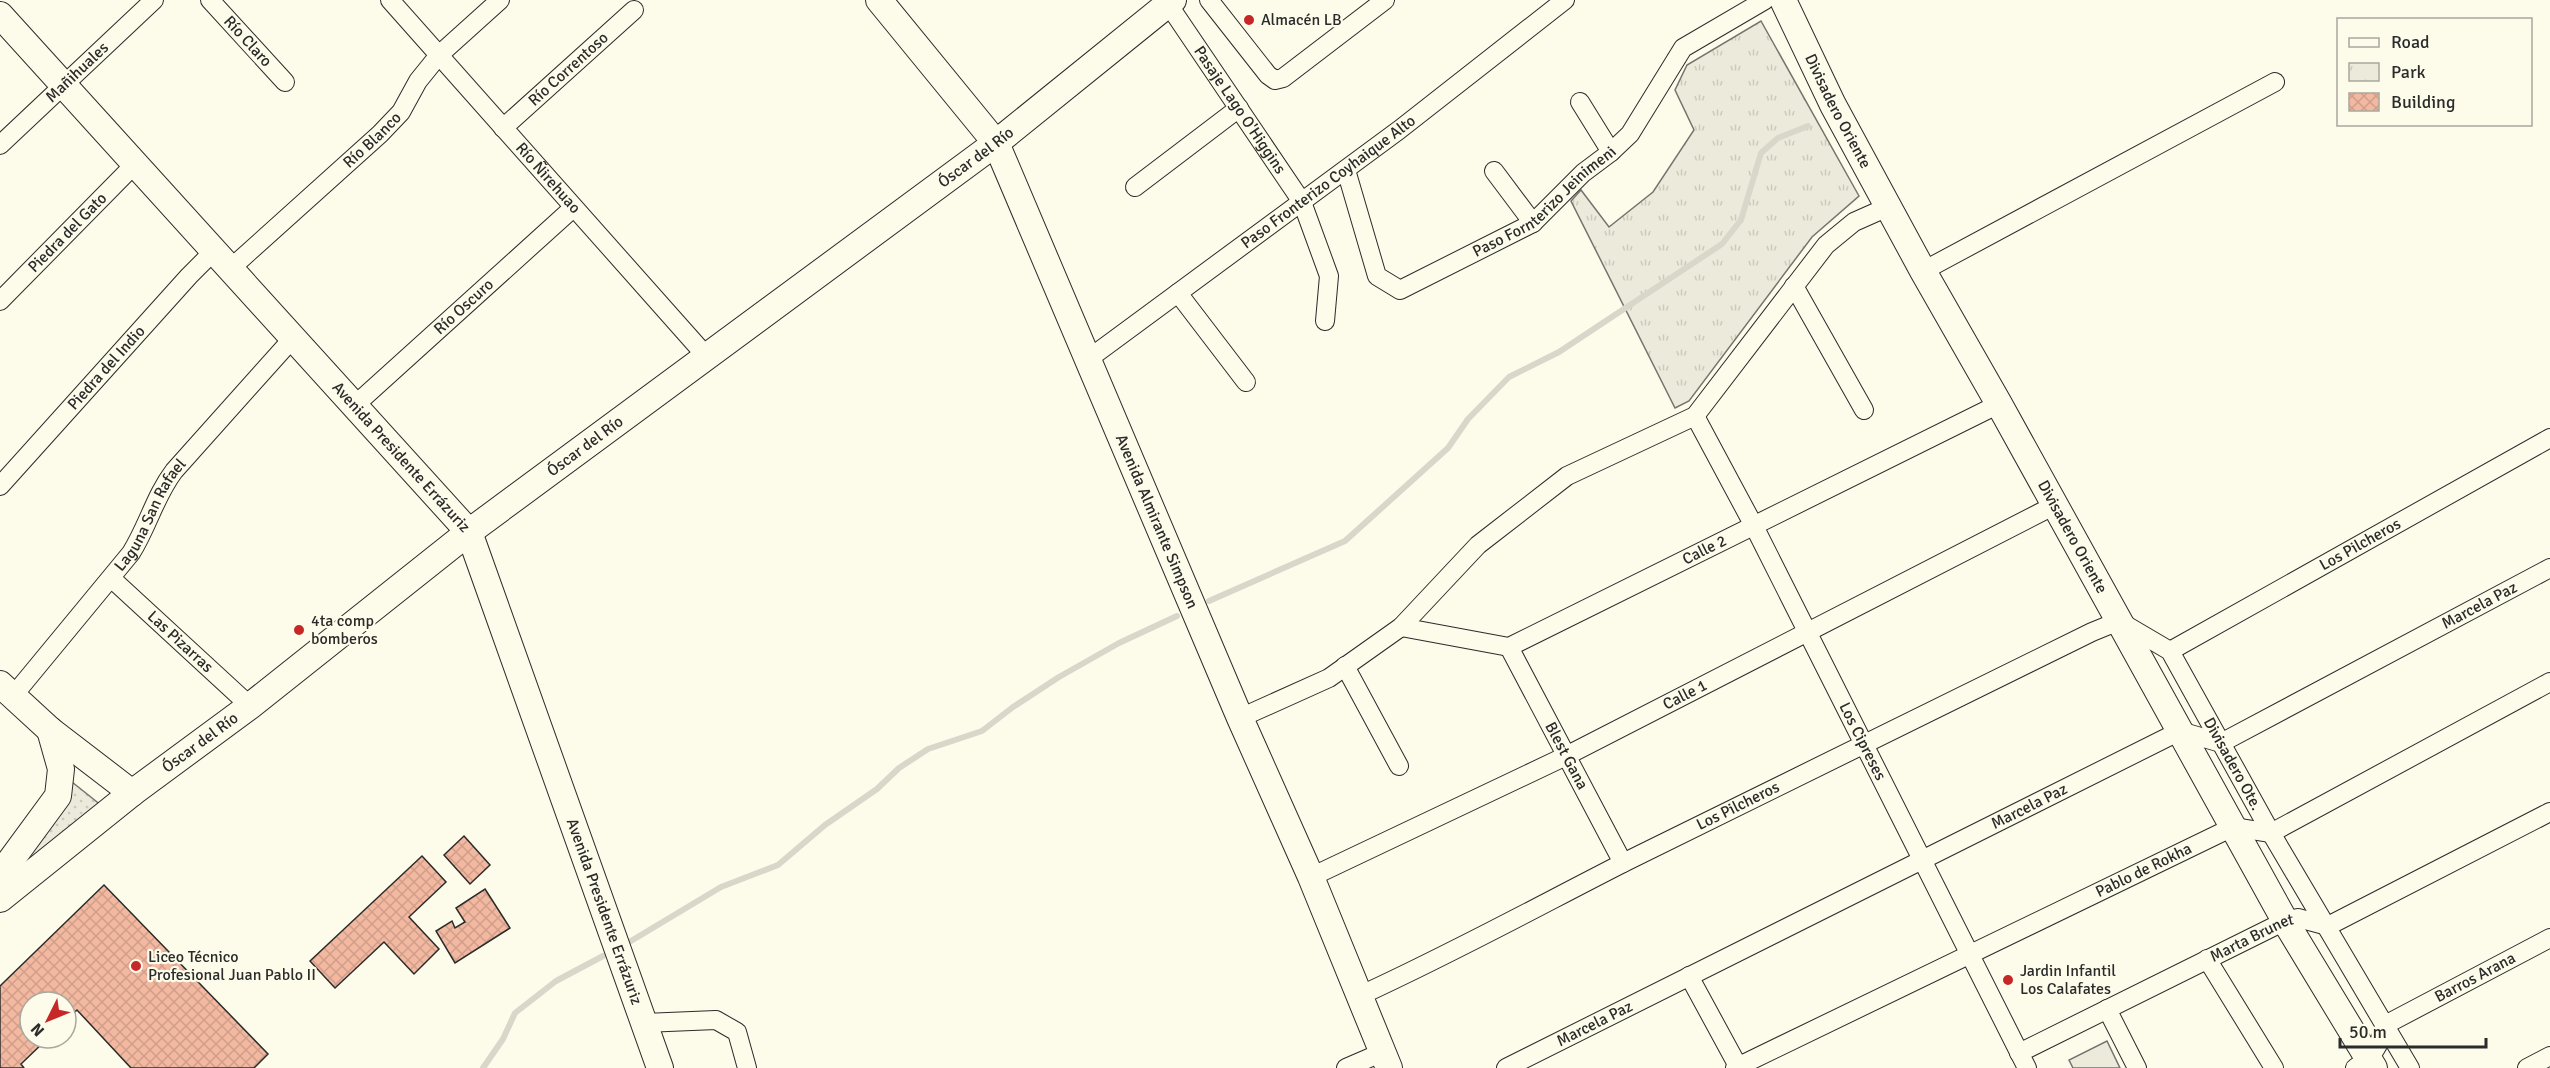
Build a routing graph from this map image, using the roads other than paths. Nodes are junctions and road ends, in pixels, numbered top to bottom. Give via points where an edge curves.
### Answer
1 (154, 0) edge
2 (210, 0) edge
3 (390, 0) edge
4 (500, 0) edge
5 (879, 0) edge
6 (1209, 0) edge
7 (1385, 0) edge
8 (1565, 0) edge
9 (1765, 0) edge
10 (1783, 0) edge
11 (1170, 2) edge
12 (634, 10) dead end
13 (0, 15) edge
14 (439, 55) junction
15 (285, 81) dead end
16 (2275, 82) dead end
17 (63, 86) junction
18 (1580, 102) dead end
19 (1239, 108) junction
20 (503, 128) junction
21 (996, 142) junction
22 (0, 145) edge
23 (1611, 152) junction
24 (135, 164) junction
25 (1346, 170) junction
26 (1494, 171) dead end
27 (1135, 187) dead end
28 (1302, 202) junction
29 (1890, 206) junction
30 (573, 208) junction
31 (1533, 223) junction
32 (222, 260) junction
33 (1923, 271) junction
34 (1794, 286) junction
35 (1178, 293) junction
36 (0, 302) edge
37 (1325, 321) dead end
38 (293, 338) junction
39 (707, 357) junction
40 (1087, 360) junction
41 (1246, 381) dead end
42 (1999, 404) junction
43 (354, 406) junction
44 (1864, 410) dead end
45 (1695, 416) junction
46 (2550, 438) edge
47 (1, 484) edge
48 (2055, 505) junction
49 (1754, 526) junction
50 (469, 532) junction
51 (2550, 568) edge
52 (111, 578) junction
53 (2119, 621) junction
54 (1401, 627) junction
55 (1807, 632) junction
56 (1509, 647) junction
57 (2170, 651) junction
58 (1345, 666) junction
59 (2550, 682) edge
60 (6, 690) edge
61 (250, 706) junction
62 (1240, 718) junction
63 (50, 730) junction
64 (2180, 731) junction
65 (2220, 743) junction
66 (1864, 745) junction
67 (1566, 756) junction
68 (1399, 766) dead end
69 (132, 793) junction
70 (2550, 812) edge
71 (2234, 827) junction
72 (2271, 833) junction
73 (1922, 860) junction
74 (1623, 863) junction
75 (0, 875) edge
76 (1311, 878) junction
77 (0, 899) edge
78 (2285, 921) junction
79 (2328, 926) junction
80 (2550, 938) edge
81 (1969, 954) junction
82 (2207, 959) junction
83 (1689, 976) junction
84 (1359, 996) junction
85 (2107, 1009) junction
86 (644, 1023) junction
87 (2385, 1025) junction
88 (2550, 1056) edge
89 (1386, 1060) edge
90 (2023, 1060) edge
91 (2366, 1065) edge
92 (1737, 1067) edge
93 (660, 1068) edge
94 (747, 1068) edge
95 (1346, 1068) edge
96 (1506, 1068) edge
97 (2138, 1068) edge
98 (2274, 1068) edge
99 (2410, 1068) edge
100 (2527, 1068) edge

1 - 17 street, Mañihuales
2 - 15 street, Río Claro
3 - 14 street, Río Ñirehuao
4 - 14 street, Río Blanco
5 - 21 street, Avenida Almirante Simpson
6 - 7 street via 1275,80 1283,78
8 - 25 street, Paso Fronterizo Coyhaique Alto
9 - 23 street, Paso Fornterizo Jeinimeni via 1683,48 1630,134
10 - 29 street, Divisadero Oriente via 1833,105
11 - 19 street, Pasaje Lago O'Higgins
11 - 21 street, Óscar del Río
12 - 20 street, Río Correntoso
13 - 17 street, Avenida Presidente Errázuriz
14 - 20 street, Río Ñirehuao
14 - 32 street, Río Blanco via 418,81 401,112 380,134
16 - 33 street
17 - 22 street, Mañihuales
17 - 24 street, Avenida Presidente Errázuriz
18 - 23 street
19 - 27 street
19 - 28 street, Pasaje Lago O'Higgins
20 - 30 street, Río Ñirehuao
21 - 39 street, Óscar del Río
21 - 40 street, Avenida Almirante Simpson
23 - 31 street, Paso Fornterizo Jeinimeni via 1583,173
24 - 32 street, Avenida Presidente Errázuriz
24 - 36 street, Piedra del Gato
25 - 28 street, Paso Fronterizo Coyhaique Alto
25 - 31 street, Paso Fornterizo Jeinimeni via 1377,276 1400,290
26 - 31 street
28 - 35 street, Paso Fronterizo Coyhaique Alto
28 - 37 street, Pasaje Lago O'Higgins via 1329,276
29 - 33 street, Divisadero Oriente
29 - 34 street via 1854,222 1826,245
30 - 39 street, Río Ñirehuao
30 - 43 street, Río Oscuro
32 - 38 street, Avenida Presidente Errázuriz
32 - 47 street, Piedra del Indio via 189,276
33 - 42 street, Divisadero Oriente
34 - 44 street
34 - 45 street
35 - 40 street, Paso Fronterizo Coyhaique Alto
35 - 41 street
38 - 43 street, Avenida Presidente Errázuriz
38 - 52 street, Laguna San Rafael via 174,471 160,490 146,529
39 - 50 street, Óscar del Río
40 - 62 street, Avenida Almirante Simpson
42 - 48 street, Divisadero Oriente
42 - 49 street, Calle 2
43 - 50 street, Avenida Presidente Errázuriz
45 - 49 street, Los Cipreses
45 - 54 street via 1567,476 1478,544
46 - 57 street, Los Pilcheros
48 - 53 street, Divisadero Oriente
48 - 55 street, Calle 1
49 - 55 street, Los Cipreses
49 - 56 street, Calle 2
50 - 61 street, Óscar del Río
50 - 86 street, Avenida Presidente Errázuriz
51 - 65 street, Marcela Paz
52 - 60 street, Laguna San Rafael
52 - 61 street, Las Pizarras
53 - 57 street
53 - 64 street, Divisadero Oriente
53 - 66 street, Los Pilcheros
54 - 56 street
54 - 58 street
55 - 66 street, Los Cipreses
55 - 67 street, Calle 1
56 - 67 street, Blest Gana
57 - 65 street, Divisadero Ote.
58 - 62 street via 1329,678
58 - 68 street
59 - 72 street
60 - 63 street
61 - 69 street, Óscar del Río
62 - 76 street, Avenida Almirante Simpson
63 - 69 street
63 - 75 street via 62,769 58,796
64 - 65 street
64 - 71 street, Divisadero Oriente
64 - 73 street, Marcela Paz
65 - 72 street, Divisadero Ote.
66 - 73 street, Los Cipreses
66 - 74 street, Los Pilcheros
67 - 74 street, Blest Gana
67 - 76 street, Calle 1
69 - 77 street, Óscar del Río
70 - 79 street
71 - 72 street
71 - 78 street, Divisadero Oriente
71 - 81 street, Pablo de Rokha
72 - 79 street, Divisadero Ote.
73 - 81 street, Los Cipreses
73 - 83 street, Marcela Paz
74 - 84 street, Los Pilcheros
76 - 84 street, Avenida Almirante Simpson
78 - 79 street, Marta Brunet via 2298,918
78 - 82 street, Marta Brunet
78 - 91 street, Divisadero Oriente
79 - 87 street
80 - 87 street, Barros Arana
81 - 90 street, Los Cipreses
81 - 92 street, Pablo de Rokha
82 - 85 street, Marta Brunet
82 - 98 street
83 - 92 street
83 - 96 street, Marcela Paz
84 - 89 street, Avenida Almirante Simpson
85 - 90 street, Marta Brunet
85 - 97 street
86 - 93 street, Avenida Presidente Errázuriz
86 - 94 street via 716,1020 737,1032
87 - 91 street via 2380,1043
87 - 99 street
88 - 100 street
89 - 95 street

